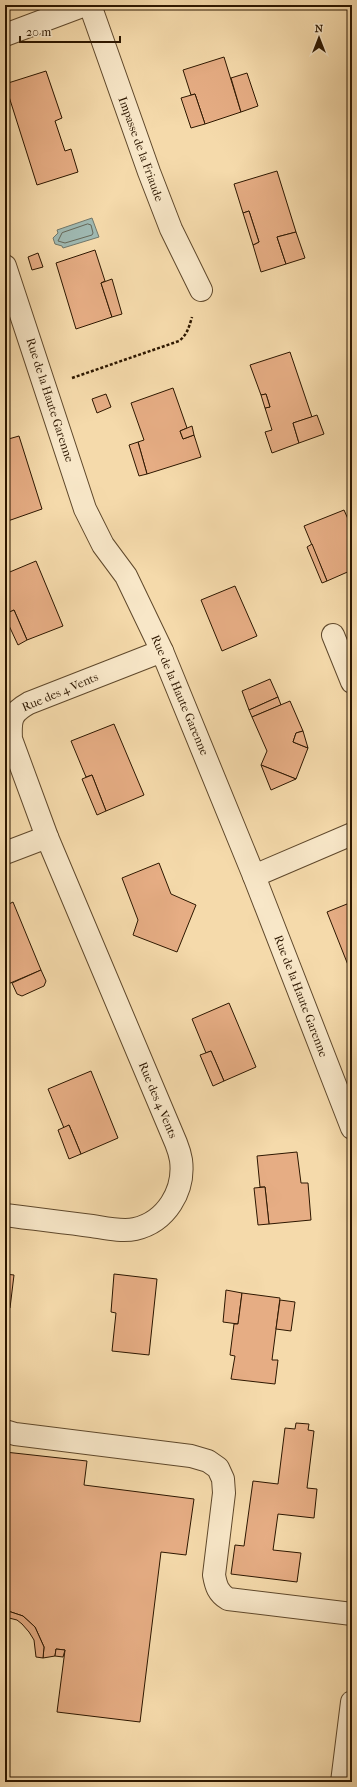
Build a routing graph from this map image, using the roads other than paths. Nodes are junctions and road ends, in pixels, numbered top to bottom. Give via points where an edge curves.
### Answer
1 (85, 5) edge
2 (90, 5) edge
3 (5, 35) edge
4 (5, 266) edge
5 (201, 290) road end
6 (333, 635) dead end
7 (162, 651) junction
8 (352, 682) edge
9 (352, 834) edge
10 (48, 837) junction
11 (5, 853) edge
12 (254, 876) junction
13 (352, 1128) edge
14 (5, 1215) edge
15 (5, 1431) edge
16 (352, 1614) edge
17 (352, 1702) edge
18 (342, 1782) edge

1 - 3 street
2 - 5 street, Impasse de la Friaude via 154,186 171,229
4 - 7 street, Rue de la Haute Garenne via 85,509 103,545 126,576
6 - 8 street
7 - 10 street, Rue des 4 Vents via 29,703 17,709 12,717 11,739
7 - 12 street, Rue de la Haute Garenne
9 - 12 street
10 - 11 street
10 - 14 street, Rue des 4 Vents via 176,1143 181,1160 181,1179 175,1198 164,1214 151,1223 134,1229 115,1229
12 - 13 street, Rue de la Haute Garenne
15 - 16 street via 191,1456 208,1461 218,1468 223,1479 224,1492 214,1575 220,1594 228,1599
17 - 18 street

